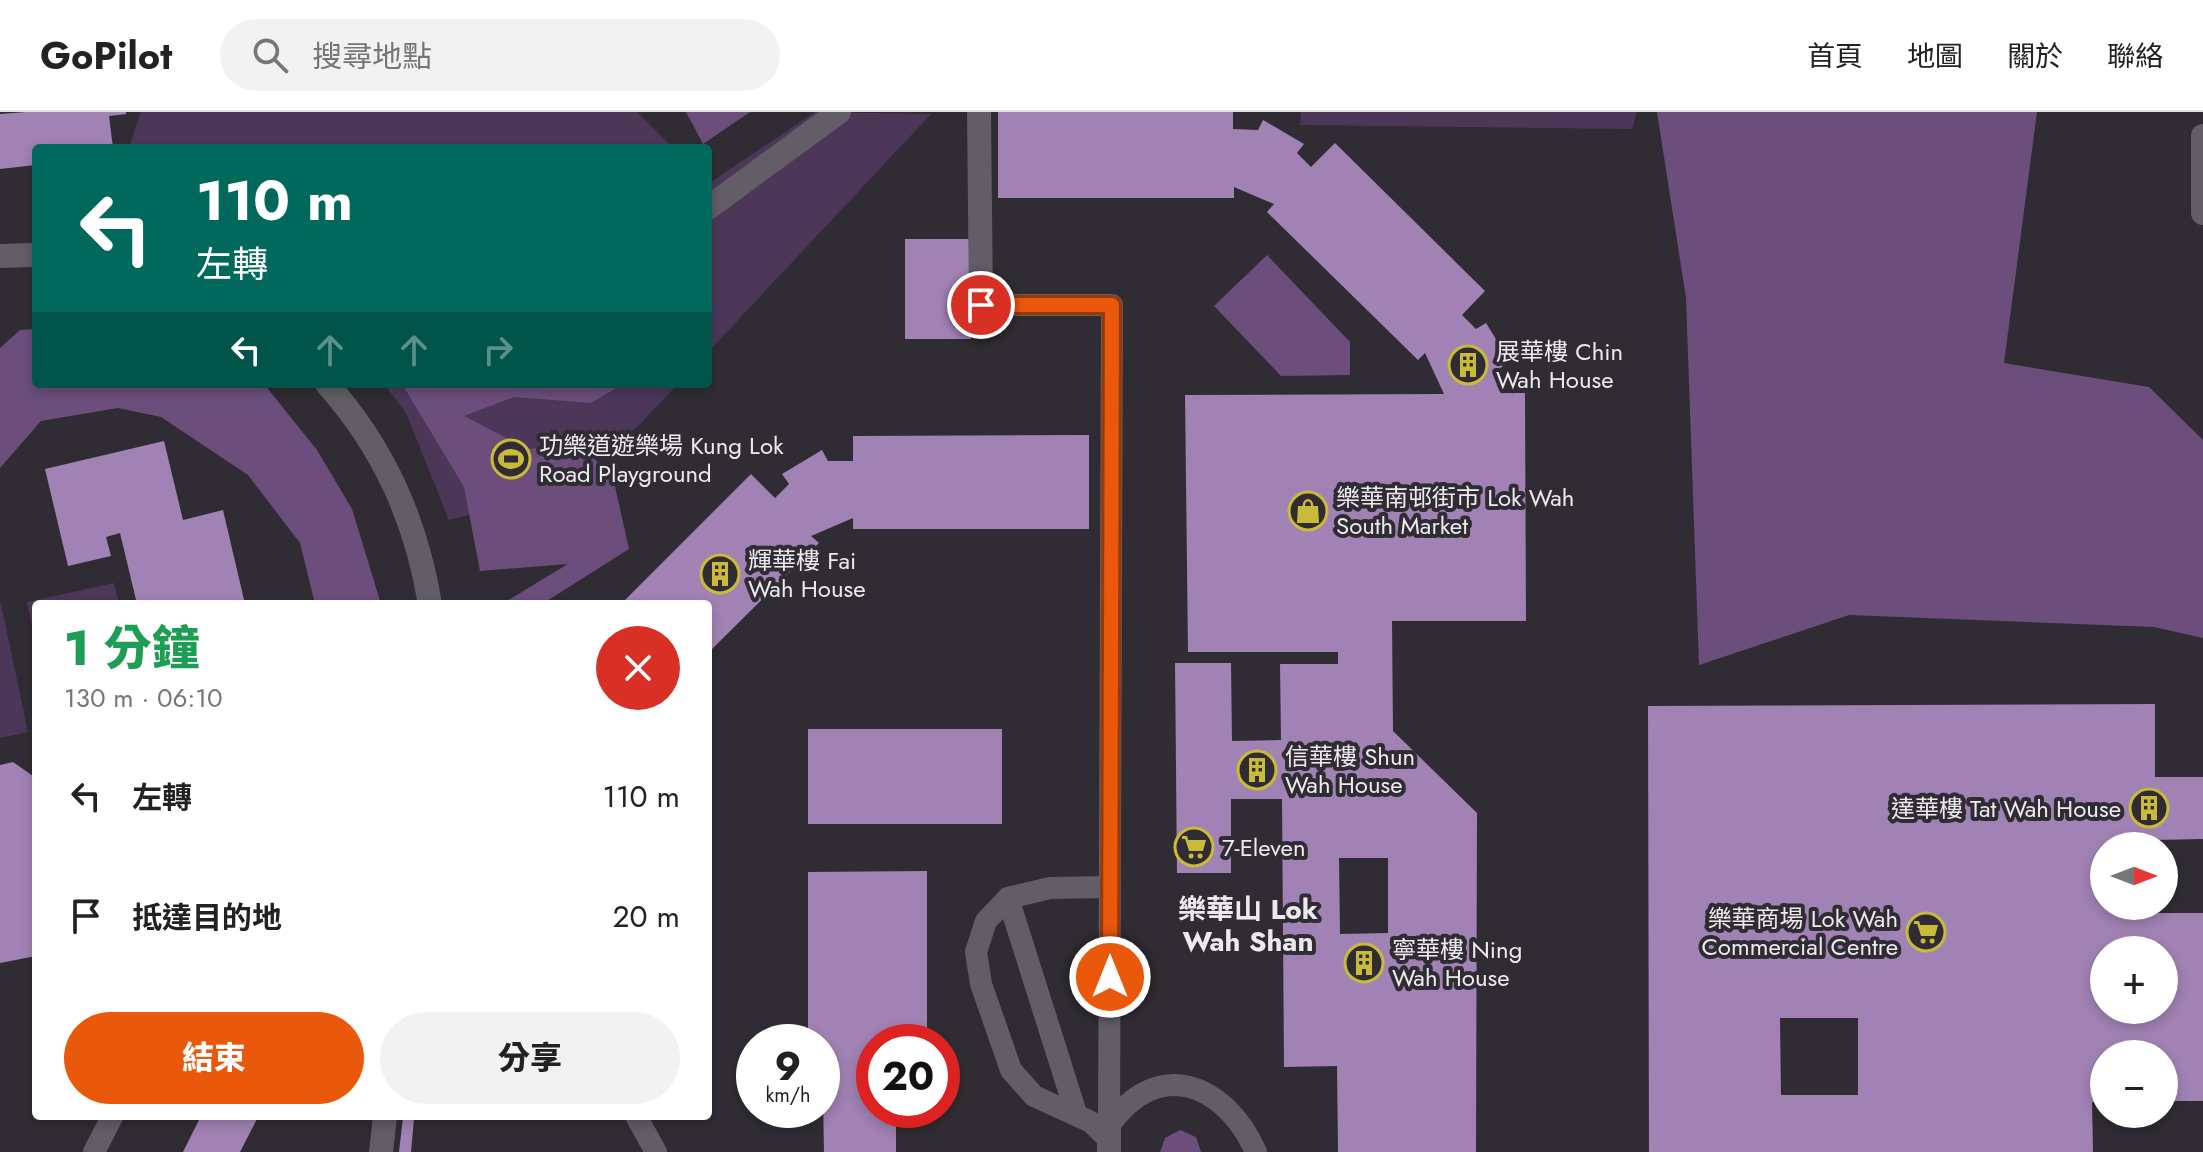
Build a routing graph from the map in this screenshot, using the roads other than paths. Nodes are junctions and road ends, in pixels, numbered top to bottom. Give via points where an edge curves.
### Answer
1 (839, 112) edge
2 (979, 112) edge
3 (2203, 136) edge
4 (712, 205) edge
5 (2203, 213) edge
6 (32, 255) edge
7 (0, 256) edge
8 (981, 305) joint
9 (330, 388) edge
10 (429, 600) edge
11 (1110, 887) junction
12 (1008, 898) junction
13 (1076, 1113) junction
14 (110, 1120) edge
15 (385, 1120) edge
16 (638, 1120) edge
17 (1109, 1139) edge
18 (1252, 1148) edge
19 (94, 1152) edge
20 (381, 1152) edge
21 (656, 1152) edge

1 - 4 street
2 - 8 street
3 - 5 street
6 - 7 street
8 - 11 lane via 1112,305
9 - 10 street via 366,433 401,498
11 - 12 lane via 1050,888
11 - 17 lane
12 - 13 lane
12 - 13 lane via 986,921 976,952 981,984 1011,1070 1034,1096
13 - 17 lane
14 - 19 lane
15 - 20 street
16 - 21 lane
17 - 18 lane via 1122,1108 1141,1094 1186,1086 1227,1106

